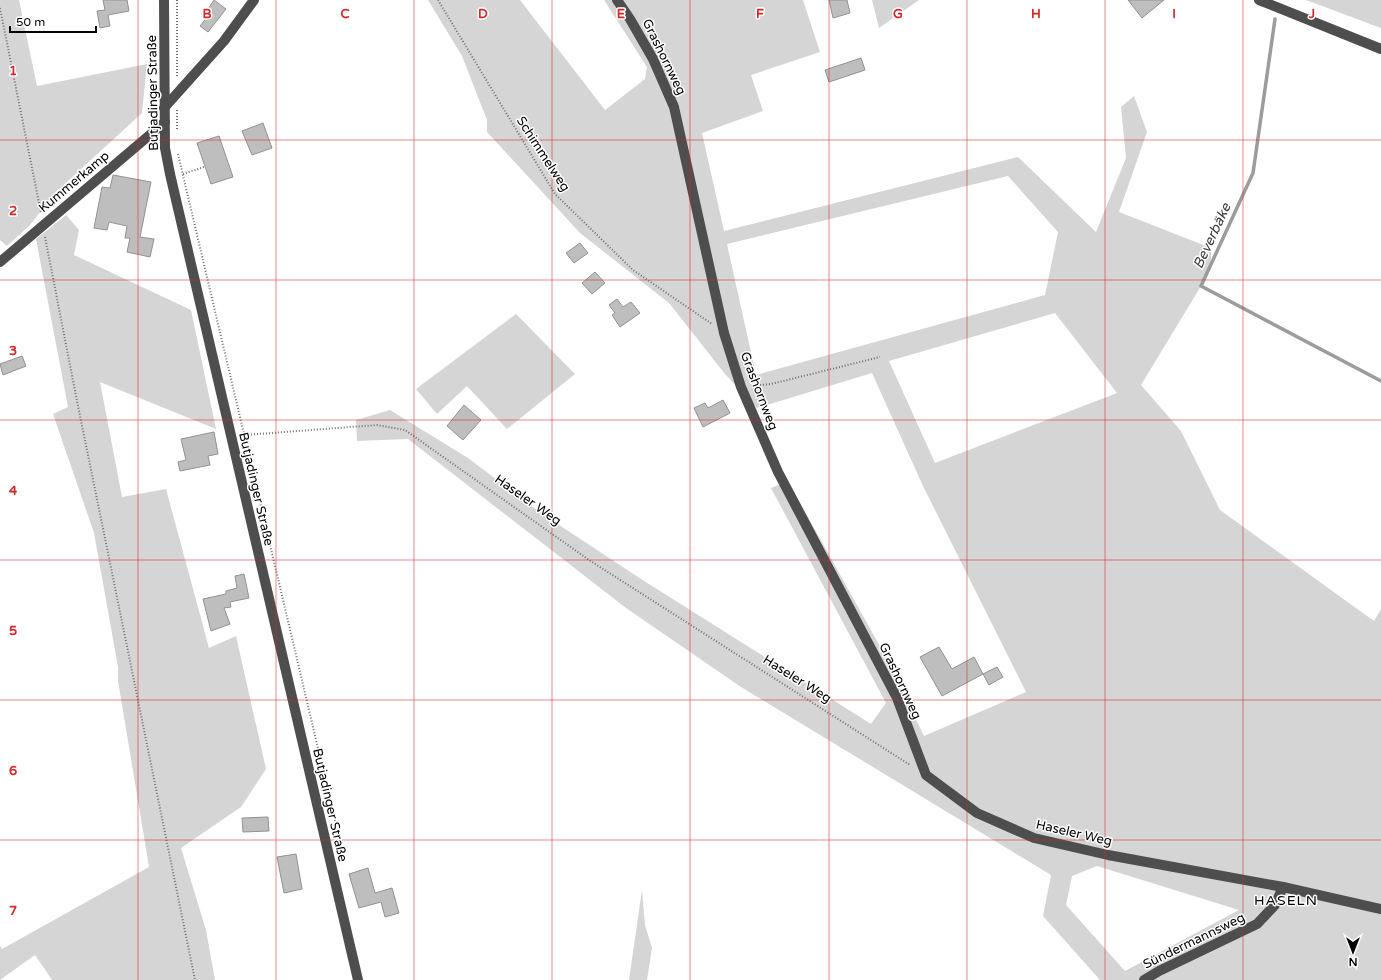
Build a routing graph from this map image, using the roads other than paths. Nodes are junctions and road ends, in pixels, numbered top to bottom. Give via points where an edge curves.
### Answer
1 (164, 0) edge
2 (254, 0) edge
3 (617, 0) edge
4 (1259, 0) edge
5 (1275, 3) edge
6 (1381, 49) edge
7 (164, 108) junction
8 (164, 122) junction
9 (0, 262) edge
10 (926, 775) joint
11 (1283, 887) junction
12 (1381, 909) edge
13 (358, 980) edge
14 (1144, 980) edge

1 - 7 street, Butjadinger Straße
2 - 7 street via 224,41
3 - 10 street, Grashornweg via 653,59 674,107 724,333 741,386 778,472 897,698
4 - 5 street
5 - 6 street
7 - 8 street, Butjadinger Straße
8 - 9 street, Kummerkamp
8 - 13 street, Butjadinger Straße via 170,174
10 - 11 street, Haseler Weg via 977,814 1034,838 1108,855
11 - 12 street, Haseler Weg
11 - 14 street, Sündermannsweg via 1275,905 1257,924

